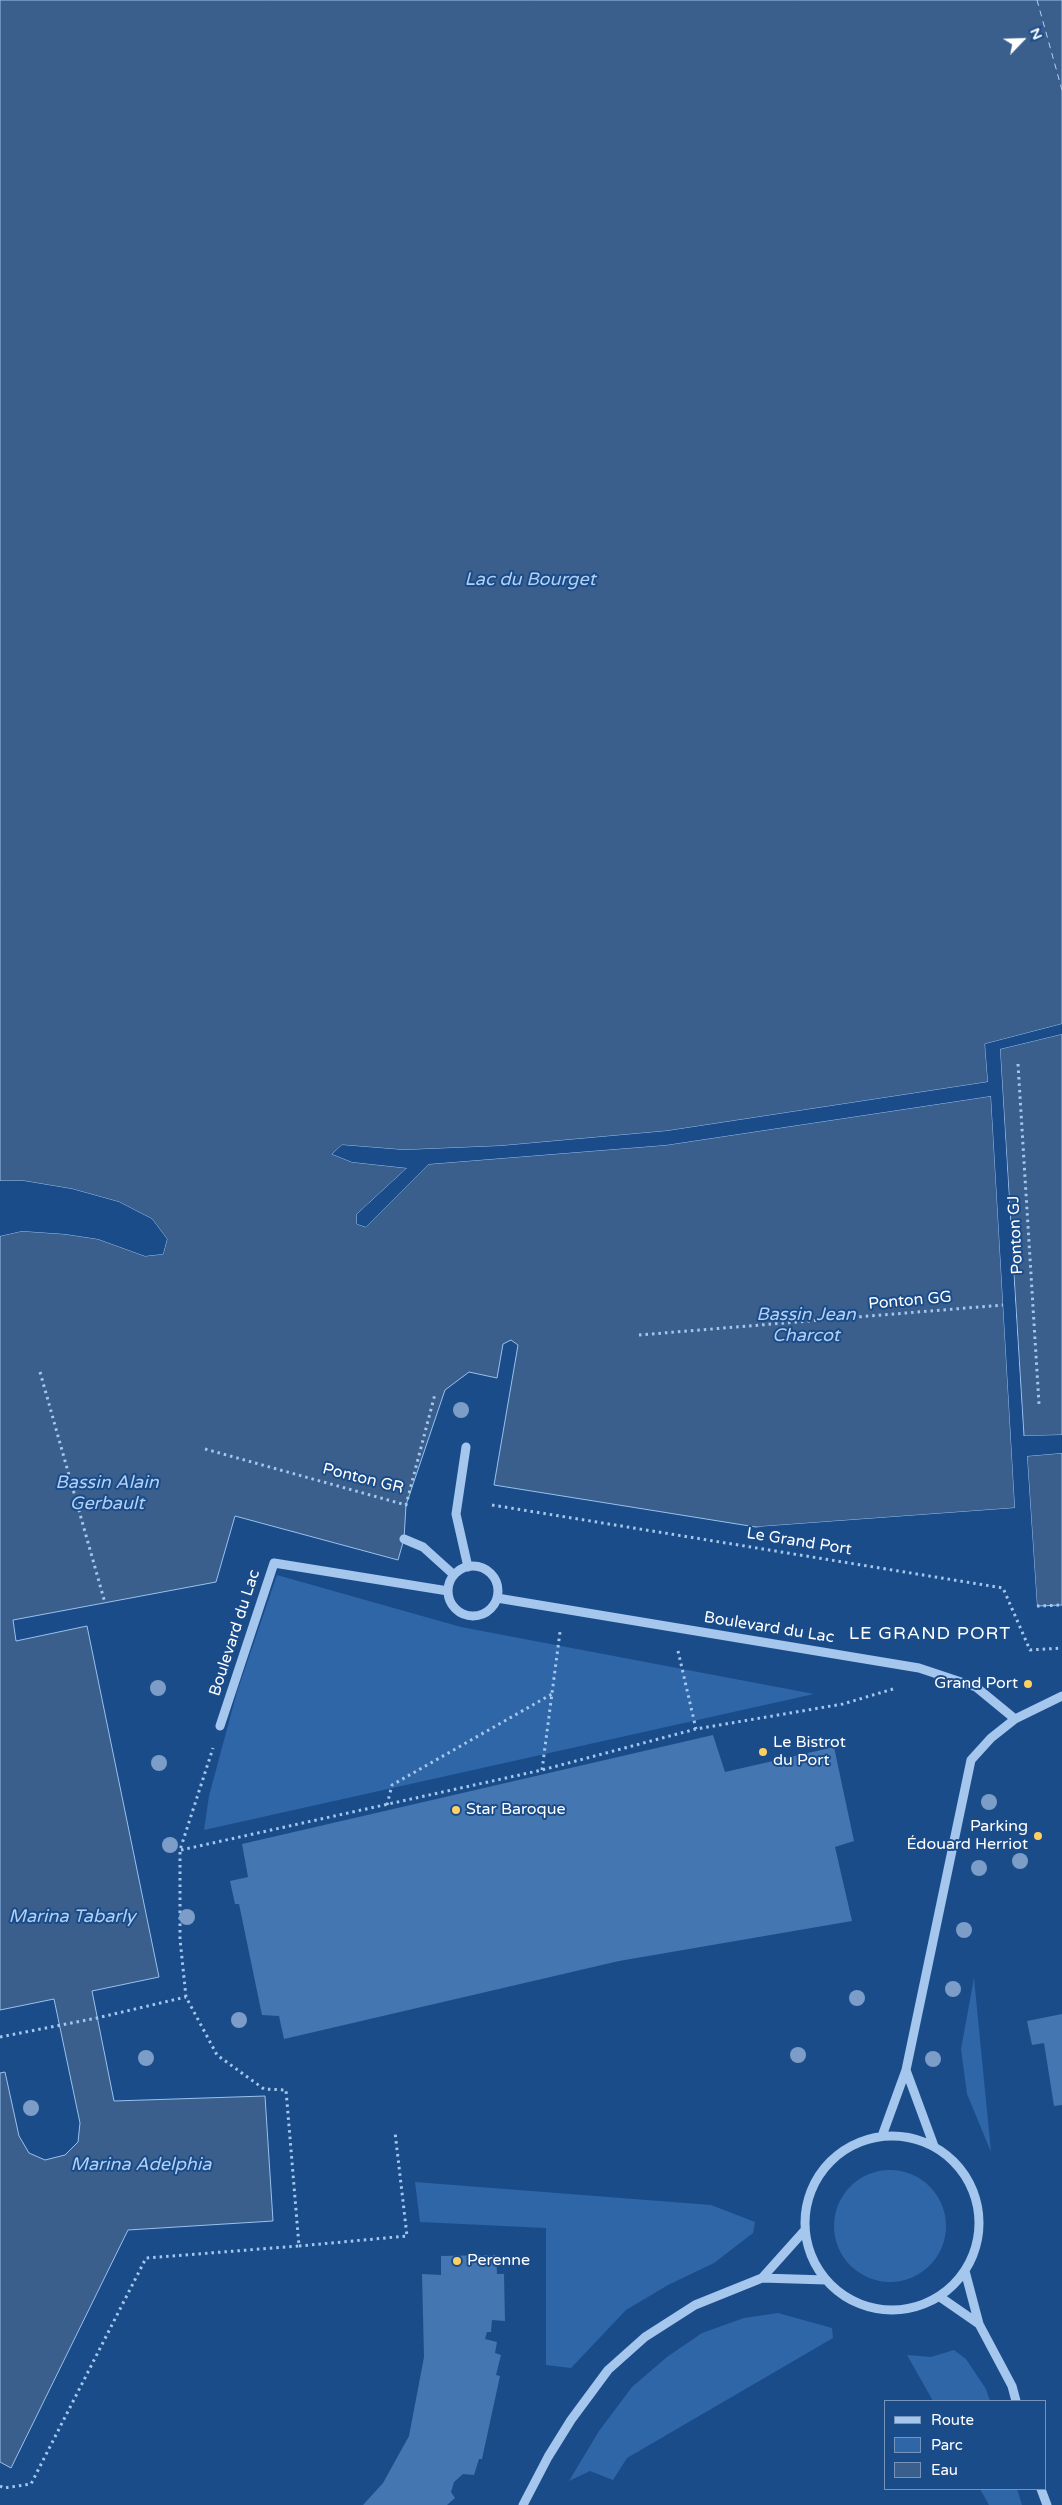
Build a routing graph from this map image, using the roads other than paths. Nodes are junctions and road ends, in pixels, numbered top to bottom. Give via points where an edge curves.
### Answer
1 (466, 1447) dead end
2 (404, 1539) dead end
3 (468, 1567) junction
4 (454, 1575) junction
5 (448, 1591) junction
6 (496, 1598) junction
7 (1062, 1696) edge
8 (1015, 1719) junction
9 (220, 1726) road end
10 (906, 2070) junction
11 (882, 2136) junction
12 (934, 2146) junction
13 (805, 2230) junction
14 (965, 2271) junction
15 (762, 2278) junction
16 (826, 2280) junction
17 (940, 2297) junction
18 (979, 2324) junction
19 (1016, 2400) edge
20 (1041, 2490) edge
21 (523, 2505) edge
22 (1046, 2505) edge

1 - 3 street via 456,1514
2 - 4 street via 423,1547
3 - 4 street
3 - 6 street via 476,1566 491,1574 496,1581
4 - 5 street
5 - 6 street via 449,1599 458,1612 473,1616 488,1611
5 - 9 street, Boulevard du Lac via 274,1564
6 - 8 street, Boulevard du Lac via 919,1668 976,1687
7 - 8 street
8 - 10 street via 970,1760
10 - 11 street
10 - 12 street
11 - 12 street via 908,2137
11 - 13 street via 856,2143 834,2157 818,2177 807,2202
12 - 14 street via 956,2163 972,2187 979,2214 978,2242
13 - 15 street
13 - 16 street via 812,2257
14 - 17 street
14 - 18 street
15 - 16 street
15 - 21 street via 695,2305 645,2337 608,2370 571,2420
16 - 17 street via 847,2298 872,2308 899,2310
17 - 18 street
18 - 19 street via 1012,2386
20 - 22 street

